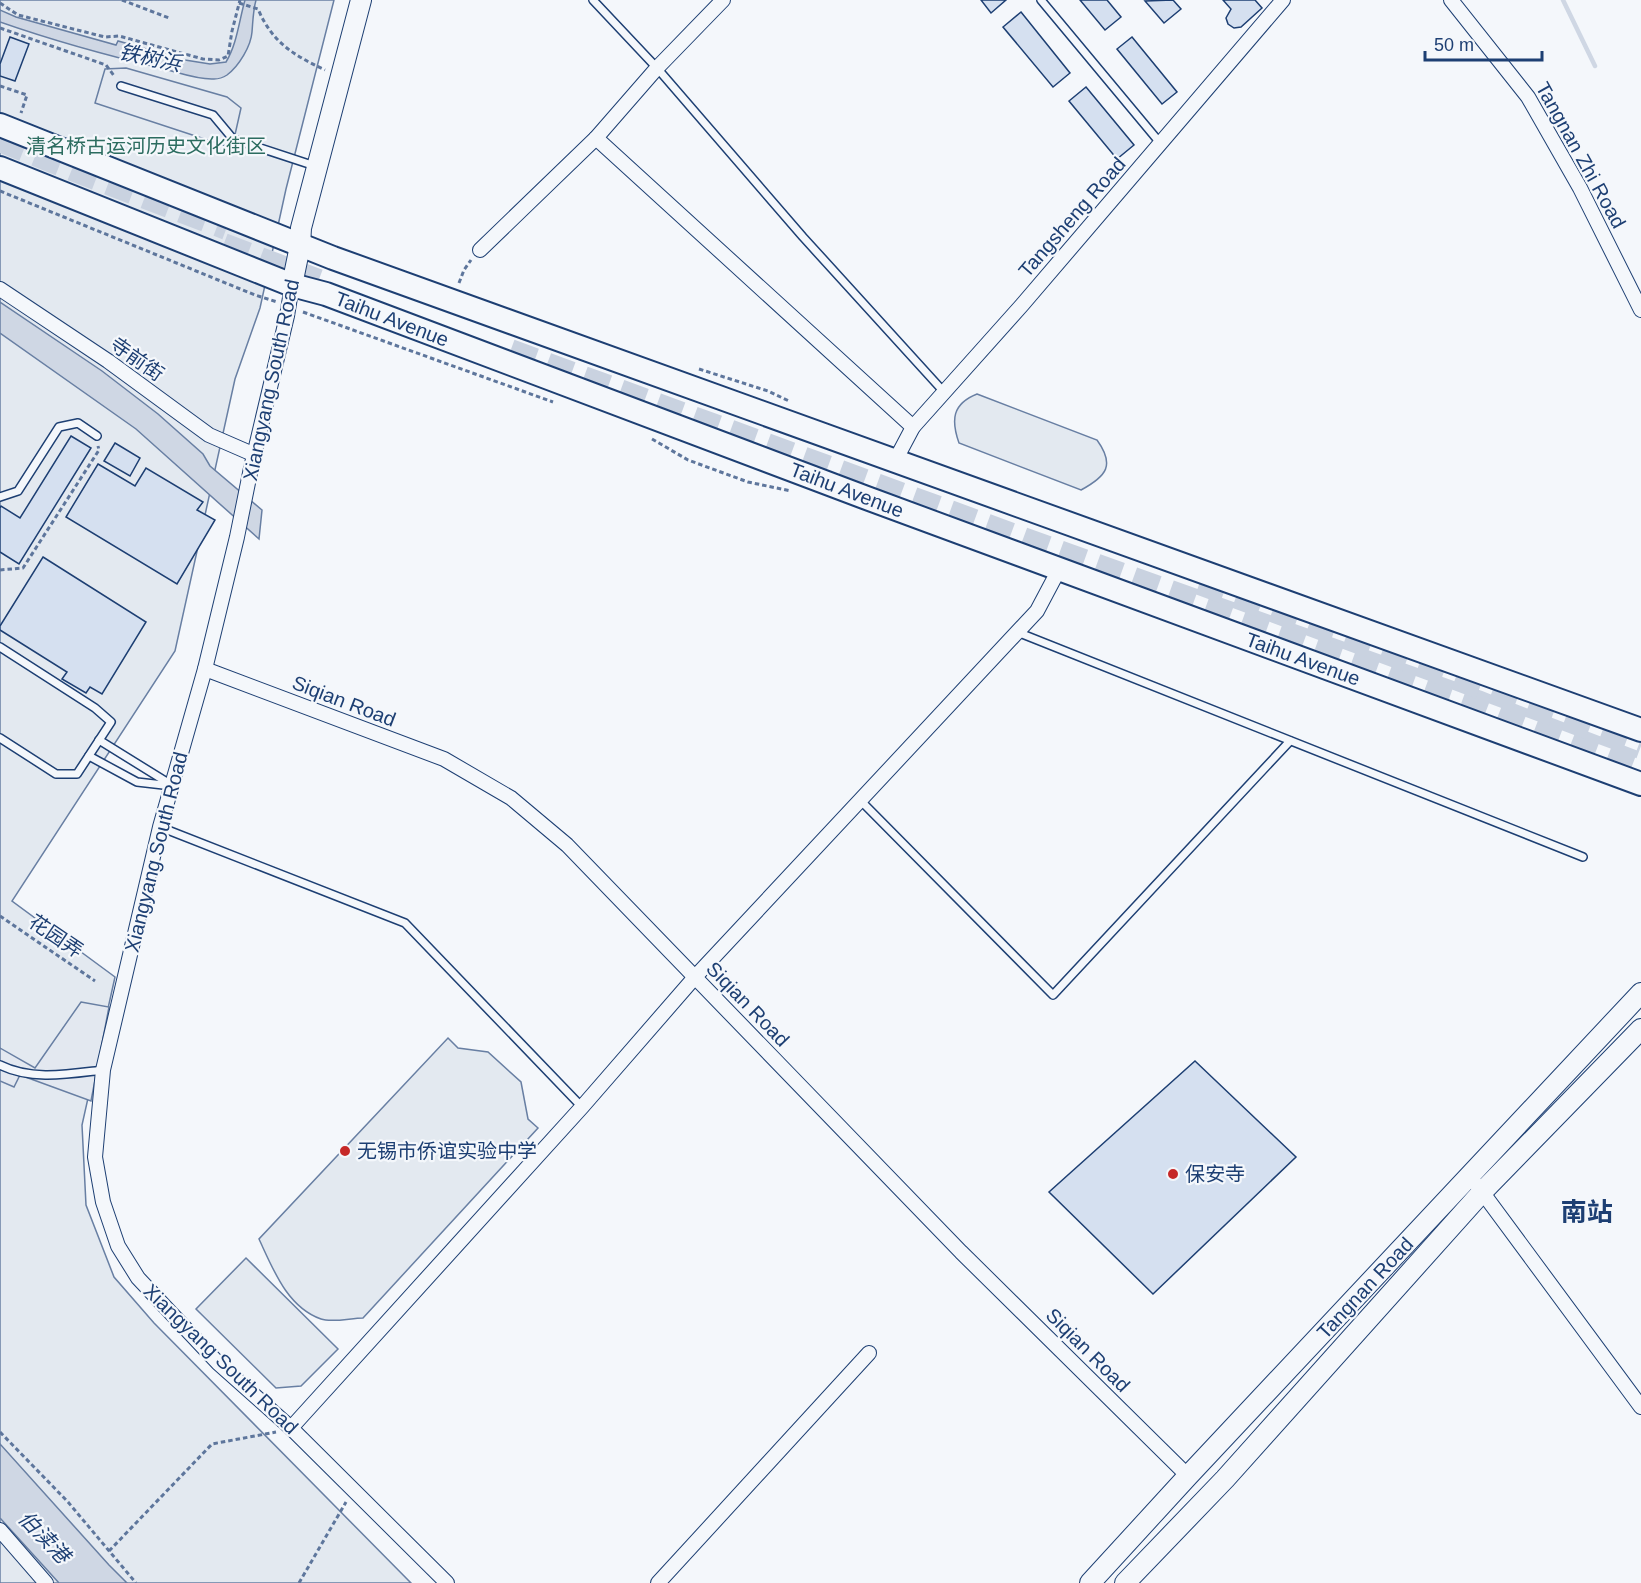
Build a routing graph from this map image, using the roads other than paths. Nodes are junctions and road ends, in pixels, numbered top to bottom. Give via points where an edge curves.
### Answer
1 (361, 0) edge
2 (592, 0) edge
3 (723, 0) edge
4 (1041, 0) edge
5 (1283, 0) edge
6 (1451, 0) edge
7 (657, 68) junction
8 (120, 86) road end
9 (0, 125) edge
10 (597, 138) junction
11 (1161, 144) junction
12 (317, 167) junction
13 (0, 168) edge
14 (300, 246) junction
15 (480, 250) road end
16 (0, 288) edge
17 (290, 296) junction
18 (1641, 310) edge
19 (944, 392) junction
20 (913, 427) junction
21 (97, 436) road end
22 (895, 461) junction
23 (253, 462) junction
24 (0, 497) edge
25 (1057, 568) junction
26 (1017, 632) junction
27 (0, 647) edge
28 (205, 669) junction
29 (1641, 730) edge
30 (0, 738) edge
31 (99, 740) junction
32 (1290, 741) junction
33 (89, 756) junction
34 (1641, 784) edge
35 (172, 786) junction
36 (860, 800) junction
37 (160, 827) junction
38 (1583, 857) dead end
39 (695, 977) junction
40 (1641, 993) edge
41 (1641, 1029) edge
42 (0, 1065) edge
43 (103, 1070) junction
44 (582, 1107) junction
45 (1469, 1176) junction
46 (1484, 1191) junction
47 (869, 1353) dead end
48 (1641, 1407) edge
49 (291, 1428) junction
50 (1188, 1476) junction
51 (0, 1530) edge
52 (46, 1583) edge
53 (447, 1583) edge
54 (658, 1583) edge
55 (1090, 1583) edge
56 (1125, 1583) edge

1 - 12 main road, Xiangyang South Road
2 - 7 lane
3 - 7 street
4 - 11 lane
5 - 11 street, Tangsheng Road
6 - 18 street, Tangnan Zhi Road via 1528,97 1580,188
7 - 10 street
7 - 19 lane
8 - 12 lane via 213,115 232,139
9 - 14 main road, Taihu Avenue
10 - 15 street
10 - 20 street
11 - 19 street, Tangsheng Road
12 - 14 main road, Xiangyang South Road
13 - 17 main road, Taihu Avenue
14 - 17 main road, Xiangyang South Road
14 - 22 main road, Taihu Avenue
16 - 23 street, 寺前街
17 - 23 street, Xiangyang South Road
17 - 25 main road, Taihu Avenue via 326,294
19 - 20 street, Tangsheng Road
20 - 22 street, Tangsheng Road
21 - 24 lane via 78,423 59,427 18,491
22 - 29 main road, Taihu Avenue
23 - 28 street, Xiangyang South Road
25 - 26 street via 1037,610
25 - 34 main road, Taihu Avenue
26 - 32 lane
26 - 36 street
27 - 31 lane via 111,722
28 - 35 street, Xiangyang South Road
28 - 39 street, Siqian Road via 444,759 511,798 567,845
30 - 33 lane via 56,774 77,774
31 - 33 lane
31 - 35 lane
32 - 36 lane via 1053,995
32 - 38 lane
33 - 35 lane via 137,782
35 - 37 street, Xiangyang South Road
36 - 39 street
37 - 43 street, Xiangyang South Road
37 - 44 lane via 405,923
39 - 44 street
39 - 50 street, Siqian Road via 962,1252
40 - 45 main road, Tangnan Road
41 - 46 main road, Tangnan Road
42 - 43 lane via 47,1076
43 - 49 street, Xiangyang South Road via 95,1157 103,1202 118,1246 138,1278 164,1307
44 - 49 street
45 - 46 street
45 - 50 main road, Tangnan Road
46 - 48 street
46 - 56 main road, Tangnan Road via 1225,1479
47 - 54 street
49 - 53 street, Xiangyang South Road
50 - 55 main road, Tangnan Road
51 - 52 street

